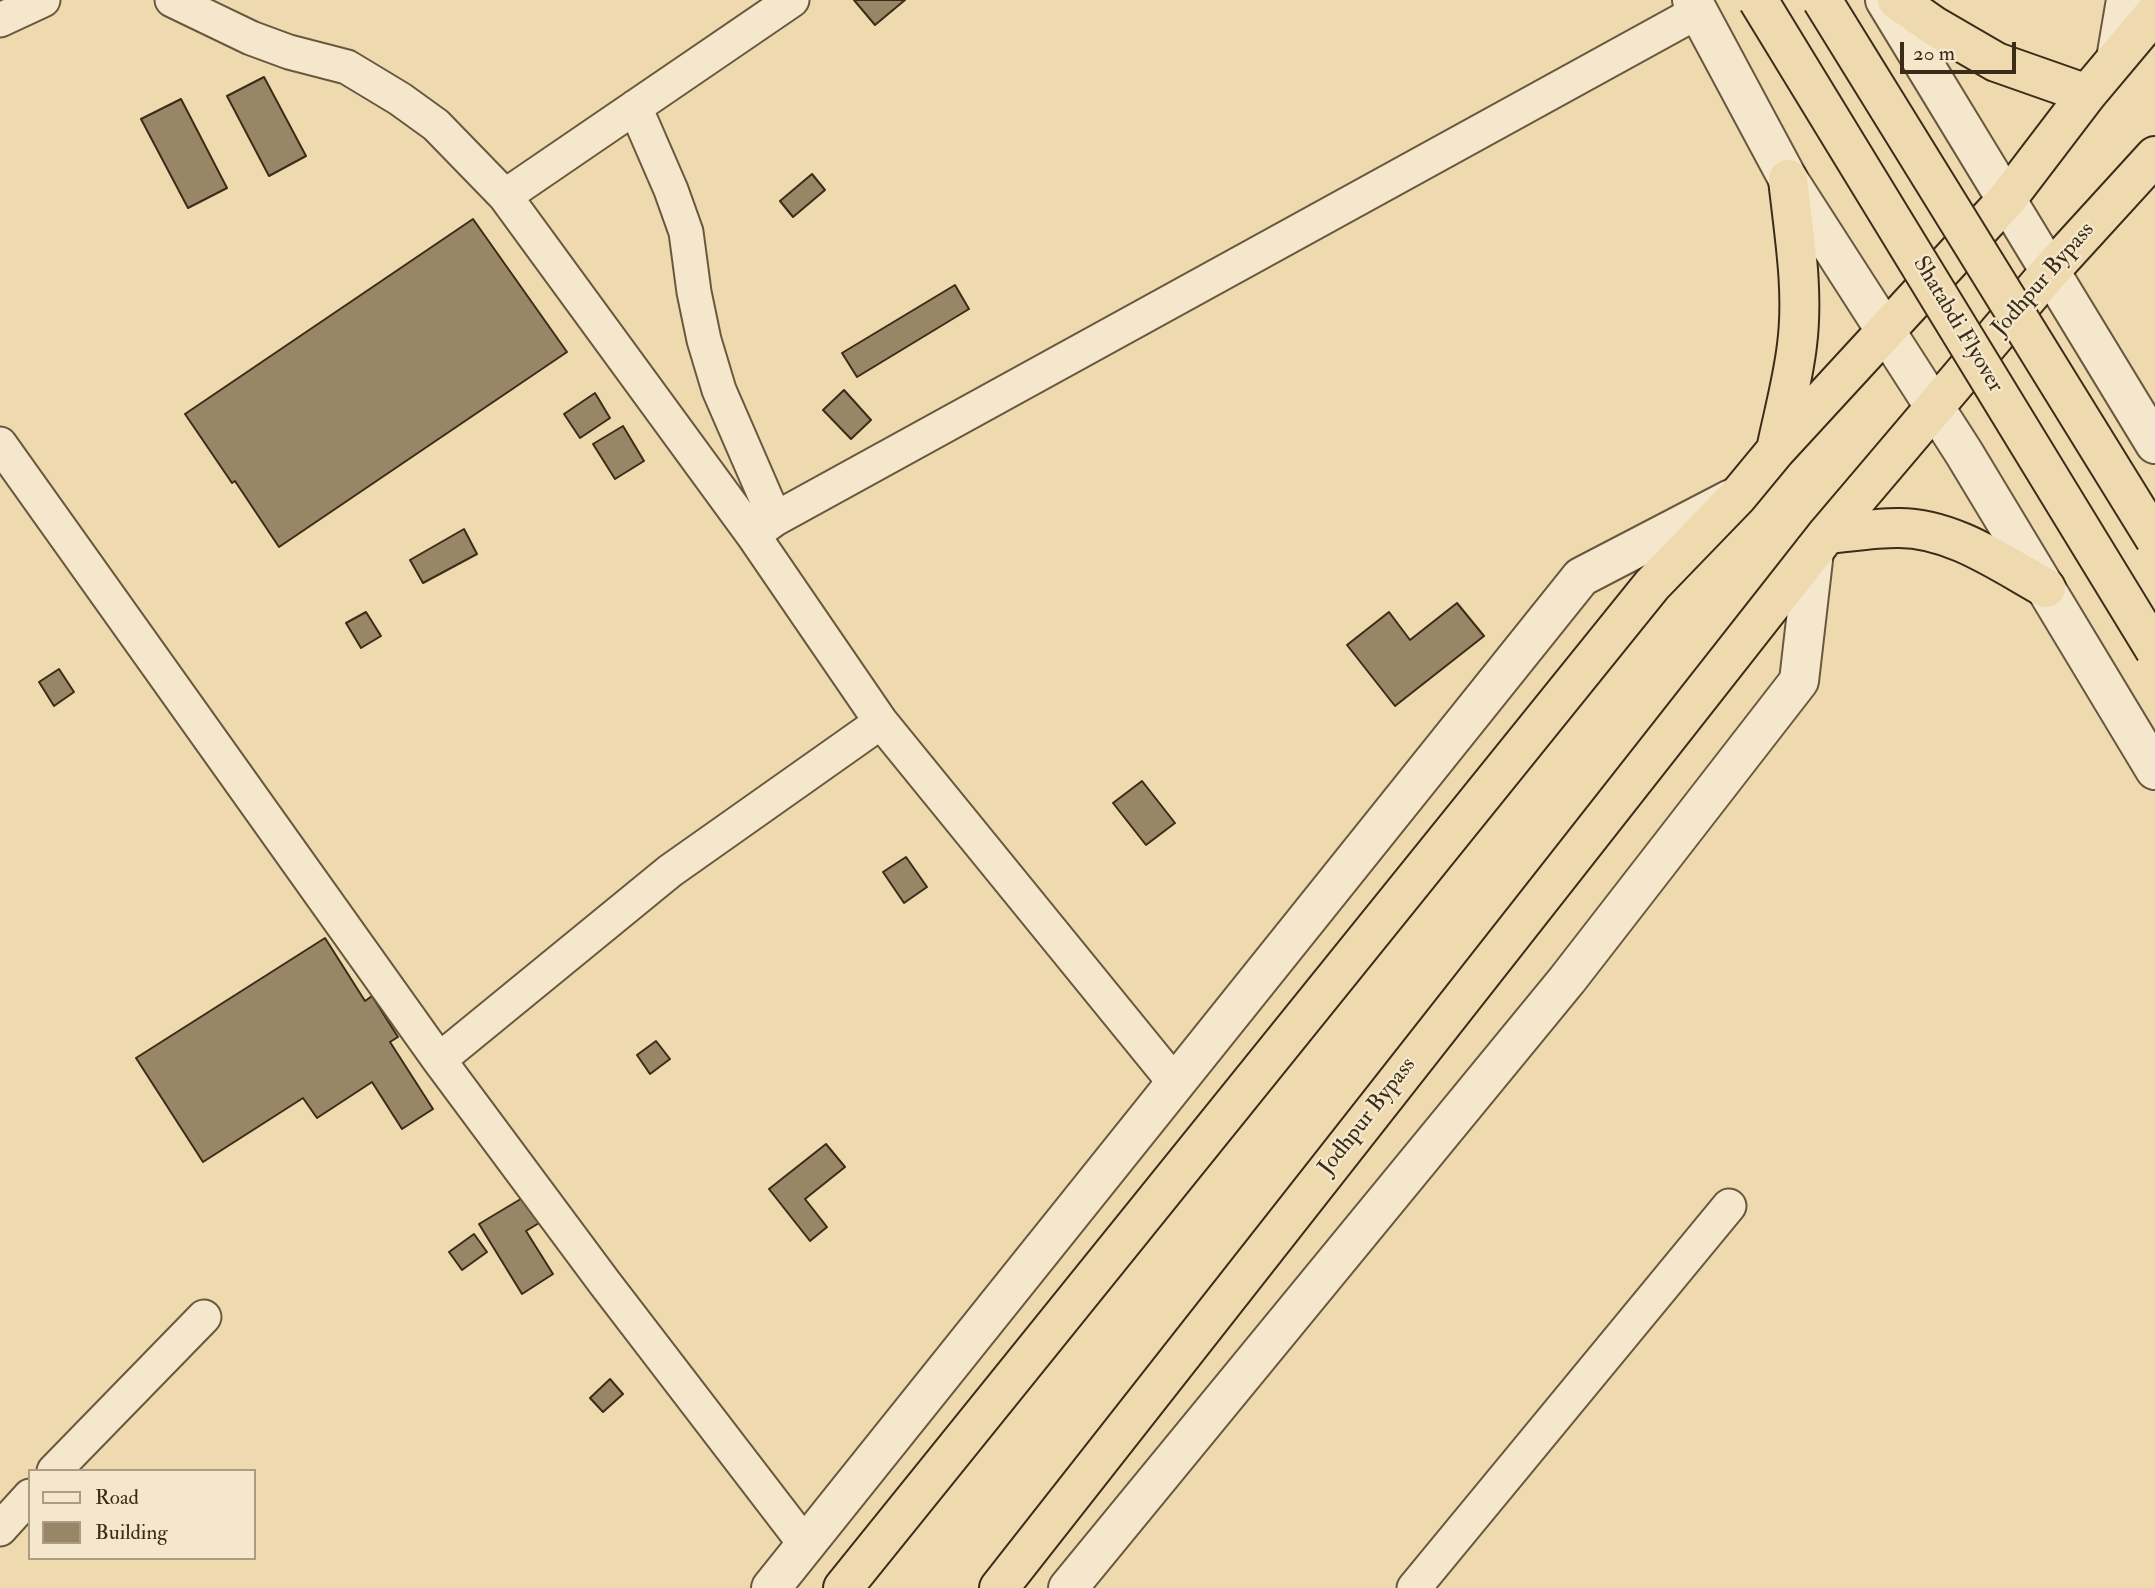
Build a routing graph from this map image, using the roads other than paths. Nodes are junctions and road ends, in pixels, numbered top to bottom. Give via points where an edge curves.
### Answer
1 (43, 0) edge
2 (172, 0) edge
3 (792, 0) edge
4 (1758, 0) edge
5 (1822, 0) edge
6 (1885, 0) edge
7 (1897, 0) edge
8 (2126, 0) edge
9 (1695, 6) edge
10 (2155, 13) edge
11 (0, 20) edge
12 (2116, 59) junction
13 (2087, 94) junction
14 (635, 107) junction
15 (2155, 156) edge
16 (1788, 179) junction
17 (505, 196) junction
18 (2007, 199) junction
19 (2051, 270) junction
20 (1886, 331) junction
21 (1935, 407) junction
22 (0, 444) edge
23 (2155, 444) edge
24 (1776, 450) junction
25 (1738, 496) junction
26 (764, 527) junction
27 (2155, 539) edge
28 (1821, 542) junction
29 (2046, 588) junction
30 (2155, 650) edge
31 (881, 722) junction
32 (2155, 770) edge
33 (439, 1060) junction
34 (1175, 1083) junction
35 (1729, 1206) dead end
36 (204, 1317) dead end
37 (56, 1469) edge
38 (28, 1498) edge
39 (0, 1529) edge
40 (806, 1544) junction
41 (771, 1588) edge
42 (843, 1588) edge
43 (999, 1588) edge
44 (1068, 1588) edge
45 (1414, 1588) edge

1 - 11 street
2 - 17 street via 251,38 347,67 390,92 436,125
3 - 14 street
4 - 30 highway, Shatabdi Flyover, bridge
5 - 27 highway, bridge
6 - 18 street
7 - 13 highway via 1996,62
8 - 12 street
9 - 16 street
9 - 26 street
10 - 12 highway
12 - 13 highway
13 - 18 highway
14 - 17 street
14 - 26 street via 686,232 699,316
15 - 19 highway, Jodhpur Bypass
16 - 20 street
16 - 24 highway via 1799,316
17 - 26 street
18 - 19 street
18 - 20 highway
19 - 21 highway, Jodhpur Bypass
19 - 23 street
20 - 21 street
20 - 24 highway
21 - 28 highway, Jodhpur Bypass
21 - 29 street
22 - 33 street
24 - 25 highway
25 - 34 street via 1581,577
25 - 42 highway via 1652,585
26 - 31 street
28 - 29 highway via 1898,528 1931,532 1958,541
28 - 43 highway, Jodhpur Bypass
28 - 44 street via 1799,681 1567,980
29 - 32 street
31 - 33 street via 670,871
31 - 34 street
33 - 40 street
34 - 40 street
35 - 45 street
36 - 37 street
38 - 39 street
40 - 41 street

